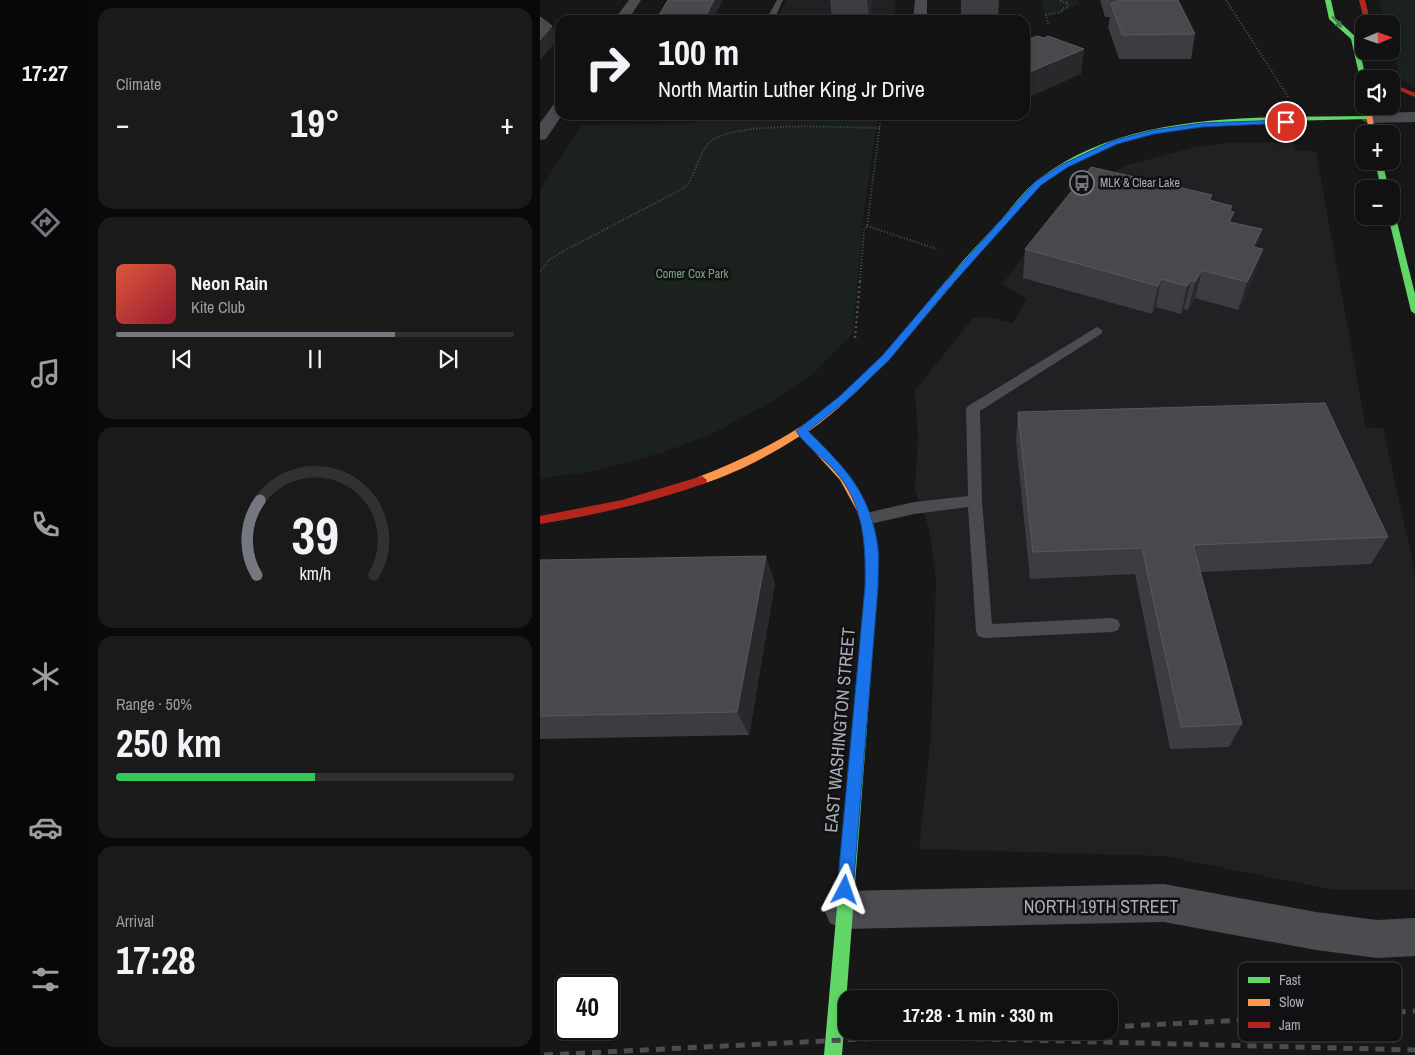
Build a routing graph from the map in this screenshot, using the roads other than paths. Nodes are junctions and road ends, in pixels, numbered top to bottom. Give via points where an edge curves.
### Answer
1 (636, 0) edge
2 (780, 0) edge
3 (921, 0) edge
4 (1328, 0) edge
5 (1362, 0) edge
6 (625, 15) edge
7 (772, 15) edge
8 (920, 15) edge
9 (1366, 15) edge
10 (1354, 38) joint
11 (1361, 70) edge
12 (1400, 89) edge
13 (1415, 95) edge
14 (555, 113) edge
15 (1415, 116) edge
16 (1370, 120) edge
17 (540, 135) edge
18 (1394, 225) edge
19 (1415, 311) edge
20 (1097, 331) dead end
21 (801, 431) junction
22 (975, 500) junction
23 (866, 519) junction
24 (540, 520) edge
25 (1112, 625) dead end
26 (844, 910) junction
27 (1415, 936) edge
28 (833, 1055) edge

1 - 6 street
2 - 7 lane
3 - 8 street
4 -> 10 street via 1332,19
5 - 9 street
10 - 11 street
12 - 13 street
14 - 17 street
15 - 16 street
16 - 21 street via 1179,128 1115,142 1065,166 1038,183 886,358
18 - 19 street
20 - 22 lane via 973,409
21 - 23 street, EAST WASHINGTON STREET via 839,468 857,493
21 - 24 street via 738,463 676,489 595,512
22 - 23 lane via 914,508
22 - 25 lane via 984,631
23 - 26 street, EAST WASHINGTON STREET via 872,549 872,587
26 - 27 street, NORTH 19TH STREET via 1164,903 1316,931 1377,939
26 - 28 street, EAST WASHINGTON STREET

